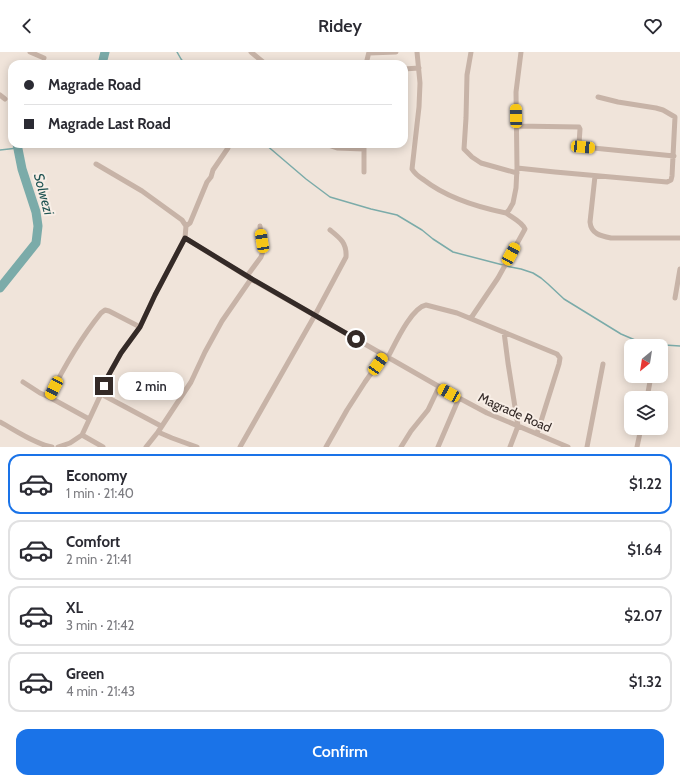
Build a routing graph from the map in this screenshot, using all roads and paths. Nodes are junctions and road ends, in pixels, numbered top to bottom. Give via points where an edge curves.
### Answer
1 (30, 52) edge
2 (251, 52) edge
3 (396, 52) edge
4 (417, 52) edge
5 (471, 52) edge
6 (521, 52) edge
7 (369, 53) edge
8 (44, 58) dead end
9 (261, 60) edge
10 (419, 68) junction
11 (408, 69) edge
12 (0, 95) edge
13 (598, 97) dead end
14 (5, 99) dead end
15 (678, 117) edge
16 (516, 126) junction
17 (228, 148) dead end
18 (364, 148) edge
19 (674, 156) junction
20 (96, 164) dead end
21 (517, 170) junction
22 (364, 172) dead end
23 (595, 176) junction
24 (506, 213) junction
25 (186, 226) junction
26 (260, 226) dead end
27 (330, 230) dead end
28 (185, 238) junction
29 (680, 238) edge
30 (680, 269) edge
31 (249, 277) junction
32 (675, 298) dead end
33 (315, 315) junction
34 (471, 318) junction
35 (140, 327) junction
36 (504, 332) junction
37 (386, 356) junction
38 (603, 364) dead end
39 (23, 382) dead end
40 (439, 387) junction
41 (101, 394) junction
42 (49, 397) junction
43 (459, 398) junction
44 (89, 419) junction
45 (0, 422) edge
46 (162, 426) junction
47 (518, 426) junction
48 (158, 432) junction
49 (537, 434) junction
50 (82, 435) junction
51 (640, 435) edge
52 (52, 447) edge
53 (58, 447) edge
54 (103, 447) edge
55 (146, 447) edge
56 (197, 447) edge
57 (240, 447) edge
58 (326, 447) edge
59 (401, 447) edge
60 (438, 447) edge
61 (510, 447) edge
62 (568, 447) edge
63 (587, 447) edge
64 (637, 447) edge

1 - 8 street
2 - 9 street
3 - 7 street
4 - 10 street
5 - 21 street via 467,75 464,149 481,163
6 - 16 street via 516,92
10 - 11 street
10 - 24 street via 419,107 412,169 432,186 450,196
12 - 14 street
13 - 15 street via 656,108
15 - 19 street
16 - 19 street via 579,127 579,144 583,147
16 - 21 street
17 - 25 street via 213,170 190,223
18 - 22 street
19 - 23 street via 671,180 667,182
20 - 25 street via 142,191 182,220
21 - 23 street
21 - 24 street via 513,203
23 - 29 street via 590,222 590,228 594,232 611,238
24 - 34 street via 521,223 525,229 498,278
25 - 28 street
26 - 31 street via 263,251
27 - 33 street via 345,245 346,257
28 - 31 street, Magrade Road
28 - 35 street
30 - 32 street
31 - 33 street, Magrade Road
31 - 46 street
33 - 37 street, Magrade Road
33 - 57 street
34 - 36 street
34 - 37 street via 456,312 422,306 415,312
35 - 41 street via 107,378
35 - 42 street via 105,310 101,312 81,339
36 - 47 street
36 - 49 street via 559,356 559,364
37 - 40 street, Magrade Road
37 - 58 street via 365,382
38 - 63 street
39 - 42 street
40 - 43 street, Magrade Road
40 - 59 street via 428,410
41 - 44 street
41 - 46 street
42 - 44 street
43 - 47 street, Magrade Road
43 - 60 street
44 - 50 street
45 - 52 street via 38,443
46 - 48 street
47 - 49 street, Magrade Road
47 - 61 street
48 - 55 street
48 - 56 street
49 - 62 street, Magrade Road
50 - 53 street
50 - 54 street
51 - 64 street

